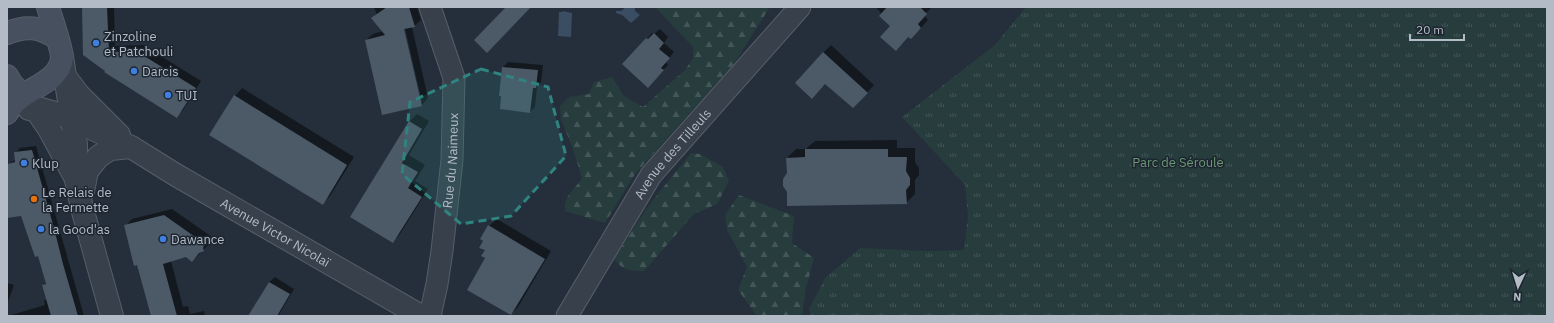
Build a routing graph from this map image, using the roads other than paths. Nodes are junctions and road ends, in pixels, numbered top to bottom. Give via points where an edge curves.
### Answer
1 (48, 7) edge
2 (430, 7) edge
3 (800, 7) edge
4 (7, 33) edge
5 (61, 58) junction
6 (7, 76) edge
7 (19, 109) edge
8 (72, 119) junction
9 (131, 147) junction
10 (76, 180) junction
11 (82, 208) junction
12 (112, 316) edge
13 (421, 316) edge
14 (430, 316) edge
15 (566, 316) edge

1 - 5 main road
2 - 14 street, Rue du Naimeux via 454,78 452,160 442,251
3 - 15 street, Avenue des Tilleuls via 651,175
4 - 5 main road via 25,28 46,31
5 - 7 main road via 56,74
5 - 8 street
5 - 9 street via 88,105
6 - 7 main road
7 - 8 street
7 - 10 street via 49,129
8 - 9 street
8 - 10 street via 76,145
9 - 11 street via 110,149 91,163 86,171
9 - 13 street, Avenue Victor Nicolaï
10 - 11 street
11 - 12 street

